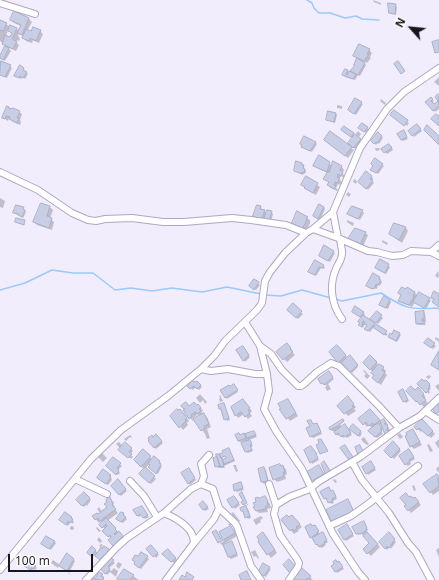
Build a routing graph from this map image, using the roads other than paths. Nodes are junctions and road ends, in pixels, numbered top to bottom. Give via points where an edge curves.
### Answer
1 (0, 3) edge
2 (35, 14) dead end
3 (439, 68) edge
4 (0, 172) edge
5 (333, 212) junction
6 (313, 229) junction
7 (306, 233) junction
8 (339, 239) junction
9 (439, 245) edge
10 (431, 252) junction
11 (439, 256) edge
12 (342, 319) dead end
13 (244, 322) junction
14 (260, 346) junction
15 (202, 369) junction
16 (267, 374) junction
17 (439, 398) edge
18 (425, 411) junction
19 (439, 420) edge
20 (399, 428) junction
21 (209, 455) dead end
22 (352, 462) junction
23 (418, 466) dead end
24 (75, 479) junction
25 (130, 481) dead end
26 (201, 484) junction
27 (269, 484) dead end
28 (310, 489) junction
29 (107, 494) dead end
30 (376, 498) junction
31 (276, 505) junction
32 (219, 508) junction
33 (164, 513) junction
34 (157, 517) junction
35 (330, 526) junction
36 (194, 543) junction
37 (1, 568) edge
38 (86, 580) edge
39 (166, 580) edge
40 (261, 580) edge
41 (289, 580) edge
42 (365, 580) edge
43 (431, 580) edge

1 - 2 street
3 - 5 street via 404,92 387,109 360,148
4 - 7 street via 38,190 72,213 88,220 132,218 184,222 232,218 286,225
5 - 6 street
5 - 8 street
6 - 7 street
6 - 8 street
7 - 13 street via 270,272 265,281 262,303
8 - 10 street via 368,251 392,256 411,251
8 - 12 street via 342,254 333,279 332,293 335,308
9 - 10 street
10 - 11 street
13 - 14 street
13 - 15 street
14 - 16 street
14 - 20 street via 271,354 298,386 331,363 339,366
15 - 16 street
15 - 24 street via 121,430 91,459
16 - 28 street via 270,391 264,409 302,469
17 - 18 street
18 - 19 street
18 - 20 street
20 - 22 street
21 - 26 street via 201,464 204,476
22 - 28 street
22 - 30 street
23 - 30 street
24 - 29 street
24 - 37 street
25 - 34 street via 144,496
26 - 32 street via 213,489
26 - 33 street via 191,489
27 - 31 street
28 - 31 street
28 - 35 street
30 - 35 street via 351,516
30 - 43 street via 416,552
31 - 41 street via 274,514 280,535 299,563
32 - 36 street via 214,519
32 - 40 street via 236,523 251,566
33 - 34 street
33 - 36 street via 185,526 194,538
34 - 38 street via 126,538
35 - 42 street
36 - 39 street

